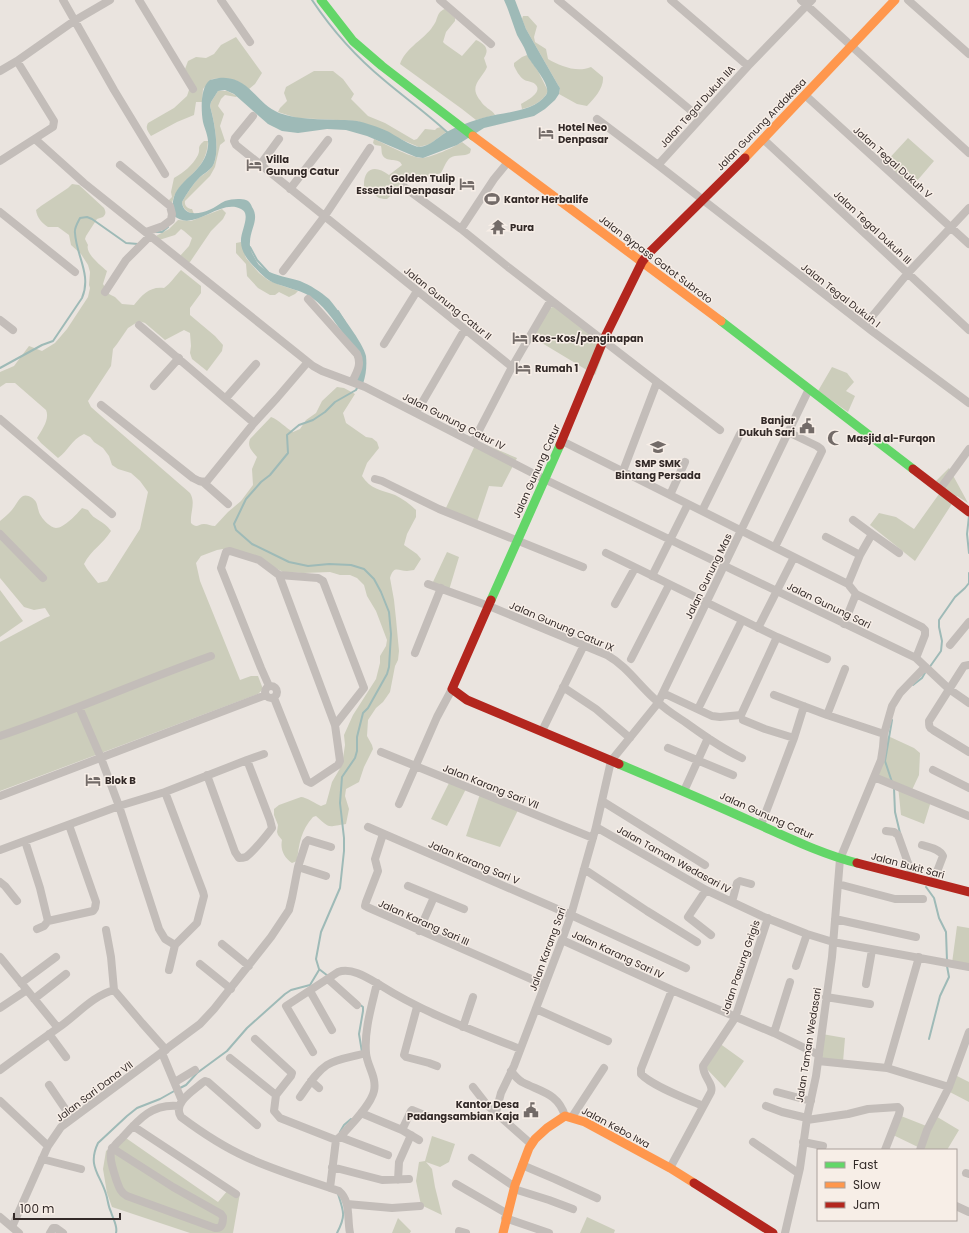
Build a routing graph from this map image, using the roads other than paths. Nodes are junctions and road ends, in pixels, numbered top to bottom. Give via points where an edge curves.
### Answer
1 (63, 0) edge
2 (110, 0) edge
3 (140, 0) edge
4 (221, 0) edge
5 (321, 0) edge
6 (440, 0) edge
7 (558, 0) edge
8 (671, 0) edge
9 (895, 0) edge
10 (908, 0) edge
11 (807, 2) edge
12 (74, 21) junction
13 (250, 42) dead end
14 (491, 44) dead end
15 (852, 46) junction
16 (969, 54) edge
17 (17, 62) junction
18 (748, 66) junction
19 (0, 71) edge
20 (193, 89) dead end
21 (805, 95) junction
22 (252, 116) dead end
23 (700, 118) junction
24 (597, 119) dead end
25 (35, 139) junction
26 (279, 139) dead end
27 (763, 139) junction
28 (328, 140) dead end
29 (370, 148) dead end
30 (969, 153) edge
31 (0, 161) edge
32 (508, 162) junction
33 (120, 165) dead end
34 (260, 165) junction
35 (658, 165) junction
36 (165, 174) dead end
37 (404, 187) dead end
38 (290, 189) junction
39 (703, 200) junction
40 (969, 208) edge
41 (0, 212) edge
42 (324, 216) junction
43 (461, 228) junction
44 (951, 228) junction
45 (148, 234) junction
46 (969, 244) edge
47 (642, 262) junction
48 (283, 271) dead end
49 (75, 272) dead end
50 (908, 273) junction
51 (417, 291) junction
52 (105, 292) dead end
53 (308, 299) dead end
54 (551, 300) junction
55 (0, 320) edge
56 (139, 325) dead end
57 (864, 325) junction
58 (465, 329) junction
59 (13, 330) dead end
60 (969, 330) edge
61 (603, 341) junction
62 (384, 344) dead end
63 (179, 358) junction
64 (307, 363) junction
65 (256, 364) dead end
66 (512, 367) junction
67 (352, 382) junction
68 (657, 382) junction
69 (154, 386) dead end
70 (809, 390) junction
71 (226, 398) junction
72 (969, 403) edge
73 (101, 405) dead end
74 (416, 413) junction
75 (0, 418) edge
76 (254, 423) junction
77 (720, 430) dead end
78 (788, 432) junction
79 (740, 434) dead end
80 (562, 441) junction
81 (473, 442) junction
82 (969, 449) edge
83 (685, 462) dead end
84 (623, 471) junction
85 (375, 479) dead end
86 (544, 479) junction
87 (203, 482) junction
88 (940, 489) junction
89 (670, 495) junction
90 (228, 504) dead end
91 (688, 504) junction
92 (702, 511) junction
93 (969, 512) edge
94 (112, 514) dead end
95 (853, 520) dead end
96 (741, 530) junction
97 (0, 534) edge
98 (872, 534) junction
99 (826, 537) dead end
100 (518, 540) junction
101 (670, 540) junction
102 (775, 547) junction
103 (606, 553) dead end
104 (899, 553) dead end
105 (860, 555) junction
106 (794, 556) junction
107 (724, 566) junction
108 (583, 567) dead end
109 (635, 568) junction
110 (278, 575) junction
111 (652, 576) junction
112 (43, 578) dead end
113 (428, 584) dead end
114 (848, 584) junction
115 (669, 585) junction
116 (441, 588) junction
117 (776, 591) junction
118 (856, 594) junction
119 (707, 603) junction
120 (615, 604) dead end
121 (489, 606) junction
122 (742, 620) junction
123 (969, 622) edge
124 (844, 624) junction
125 (758, 628) junction
126 (777, 637) junction
127 (584, 645) junction
128 (950, 645) dead end
129 (415, 653) dead end
130 (211, 656) dead end
131 (916, 658) junction
132 (631, 659) dead end
133 (827, 659) dead end
134 (969, 665) edge
135 (925, 667) junction
136 (845, 669) dead end
137 (563, 687) junction
138 (452, 689) junction
139 (949, 689) junction
140 (663, 693) junction
141 (774, 695) dead end
142 (270, 697) junction
143 (658, 703) junction
144 (969, 703) edge
145 (79, 706) junction
146 (804, 706) junction
147 (698, 709) junction
148 (827, 715) junction
149 (742, 717) junction
150 (335, 725) junction
151 (542, 731) junction
152 (884, 734) junction
153 (0, 736) edge
154 (630, 738) junction
155 (708, 738) junction
156 (794, 738) junction
157 (668, 748) dead end
158 (381, 752) dead end
159 (969, 752) edge
160 (264, 754) dead end
161 (101, 758) junction
162 (742, 758) dead end
163 (247, 760) junction
164 (611, 761) junction
165 (698, 761) junction
166 (415, 767) junction
167 (933, 770) dead end
168 (207, 775) junction
169 (733, 776) dead end
170 (874, 777) junction
171 (968, 784) edge
172 (684, 791) junction
173 (165, 792) junction
174 (0, 796) edge
175 (602, 801) junction
176 (399, 804) dead end
177 (119, 806) junction
178 (969, 816) edge
179 (69, 825) junction
180 (761, 825) junction
181 (368, 827) dead end
182 (596, 827) junction
183 (886, 831) dead end
184 (383, 834) junction
185 (593, 838) junction
186 (25, 841) junction
187 (922, 845) dead end
188 (331, 847) dead end
189 (0, 850) edge
190 (840, 859) junction
191 (705, 865) dead end
192 (298, 867) junction
193 (584, 869) junction
194 (326, 876) dead end
195 (913, 877) junction
196 (0, 882) edge
197 (932, 882) junction
198 (751, 884) dead end
199 (838, 884) junction
200 (408, 886) dead end
201 (706, 890) junction
202 (969, 892) edge
203 (434, 897) junction
204 (924, 899) dead end
205 (17, 901) dead end
206 (732, 902) junction
207 (464, 909) dead end
208 (571, 915) junction
209 (768, 918) junction
210 (835, 919) junction
211 (48, 921) junction
212 (37, 929) dead end
213 (106, 930) dead end
214 (419, 931) junction
215 (807, 934) junction
216 (711, 935) dead end
217 (916, 936) dead end
218 (562, 940) junction
219 (697, 942) dead end
220 (833, 942) junction
221 (222, 944) dead end
222 (174, 945) junction
223 (872, 950) junction
224 (0, 957) edge
225 (56, 957) dead end
226 (919, 957) junction
227 (200, 964) dead end
228 (249, 966) junction
229 (796, 966) dead end
230 (969, 967) edge
231 (686, 968) dead end
232 (169, 970) dead end
233 (66, 974) dead end
234 (328, 979) junction
235 (790, 982) dead end
236 (377, 983) junction
237 (866, 984) dead end
238 (24, 986) junction
239 (545, 986) junction
240 (231, 989) junction
241 (114, 990) junction
242 (672, 990) junction
243 (310, 991) junction
244 (473, 997) dead end
245 (826, 997) junction
246 (34, 999) junction
247 (870, 1004) dead end
248 (357, 1005) dead end
249 (417, 1007) junction
250 (0, 1008) edge
251 (536, 1009) junction
252 (735, 1018) junction
253 (58, 1028) junction
254 (463, 1028) junction
255 (332, 1030) dead end
256 (969, 1032) edge
257 (774, 1033) junction
258 (49, 1034) junction
259 (255, 1039) dead end
260 (608, 1041) dead end
261 (520, 1049) junction
262 (164, 1051) junction
263 (313, 1052) dead end
264 (366, 1053) junction
265 (66, 1058) dead end
266 (230, 1058) dead end
267 (818, 1058) junction
268 (437, 1066) dead end
269 (604, 1068) dead end
270 (888, 1068) junction
271 (0, 1070) edge
272 (195, 1070) dead end
273 (511, 1071) junction
274 (311, 1081) junction
275 (49, 1085) dead end
276 (473, 1087) dead end
277 (948, 1087) junction
278 (319, 1088) dead end
279 (777, 1092) dead end
280 (179, 1095) junction
281 (276, 1095) junction
282 (300, 1097) dead end
283 (0, 1101) edge
284 (811, 1101) junction
285 (703, 1106) junction
286 (766, 1106) dead end
287 (496, 1112) junction
288 (361, 1113) junction
289 (568, 1116) junction
290 (429, 1118) dead end
291 (72, 1119) junction
292 (807, 1119) junction
293 (257, 1125) dead end
294 (133, 1126) junction
295 (402, 1130) junction
296 (411, 1134) junction
297 (338, 1138) junction
298 (419, 1140) dead end
299 (753, 1142) dead end
300 (803, 1142) junction
301 (531, 1144) junction
302 (48, 1146) junction
303 (823, 1146) dead end
304 (112, 1148) junction
305 (885, 1149) edge
306 (920, 1149) edge
307 (388, 1155) dead end
308 (472, 1158) dead end
309 (42, 1159) junction
310 (522, 1165) junction
311 (332, 1167) junction
312 (670, 1168) junction
313 (81, 1169) dead end
314 (798, 1173) junction
315 (409, 1179) dead end
316 (398, 1180) junction
317 (456, 1184) dead end
318 (330, 1188) junction
319 (514, 1188) junction
320 (236, 1194) dead end
321 (596, 1198) dead end
322 (347, 1204) junction
323 (420, 1206) dead end
324 (957, 1206) edge
325 (573, 1209) dead end
326 (969, 1212) edge
327 (506, 1216) junction
328 (0, 1217) edge
329 (12, 1227) junction
330 (19, 1233) edge
331 (50, 1233) edge
332 (63, 1233) edge
333 (350, 1233) edge
334 (503, 1233) edge
335 (548, 1233) edge
336 (773, 1233) edge
337 (785, 1233) edge

1 - 12 street
2 - 12 street
3 - 20 street
4 - 13 street
5 - 32 street, Jalan Bypass Gatot Subroto via 354,41 382,66
6 - 14 street
7 - 23 street
8 - 18 street, Jalan Tegal Dukuh IIA
9 - 15 street, Jalan Gunung Andakasa
10 - 16 street
11 - 15 street
11 - 18 street
12 - 17 street
12 - 36 street
15 - 21 street, Jalan Gunung Andakasa
15 - 30 street
17 - 19 street
17 - 25 street via 54,121 53,127
18 - 23 street, Jalan Tegal Dukuh IIA
21 - 27 street, Jalan Gunung Andakasa
21 - 44 street, Jalan Tegal Dukuh V
22 - 34 street, Jalan Gunung Catur II via 234,141
23 - 35 street, Jalan Tegal Dukuh IIA
24 - 35 street, Jalan Tegal Dukuh I
25 - 31 street
25 - 45 street, Jalan Gunung Catur IV via 84,183
26 - 34 street
27 - 39 street, Jalan Gunung Andakasa
27 - 50 street, Jalan Tegal Dukuh III
28 - 38 street
29 - 42 street
32 - 43 street
32 - 47 street, Jalan Bypass Gatot Subroto
33 - 45 street via 170,206 171,220
34 - 38 street, Jalan Gunung Catur II
35 - 39 street, Jalan Tegal Dukuh I
37 - 43 street
38 - 42 street, Jalan Gunung Catur II
39 - 47 street, Jalan Gunung Andakasa
39 - 57 street, Jalan Tegal Dukuh I
40 - 44 street
41 - 49 street
42 - 48 street
42 - 51 street, Jalan Gunung Catur II
43 - 54 street
44 - 46 street, Jalan Tegal Dukuh V
44 - 50 street
45 - 52 street via 126,260
45 - 64 street, Jalan Gunung Catur IV
47 - 61 street, Jalan Gunung Catur
47 - 70 street, Jalan Bypass Gatot Subroto
50 - 57 street
50 - 60 street, Jalan Tegal Dukuh III
51 - 58 street, Jalan Gunung Catur II
51 - 62 street
53 - 67 street via 357,354 360,364
54 - 61 street
54 - 66 street
55 - 59 street
56 - 63 street
57 - 72 street, Jalan Tegal Dukuh I
58 - 66 street, Jalan Gunung Catur II
58 - 74 street
61 - 68 street
61 - 80 street, Jalan Gunung Catur
63 - 69 street
63 - 71 street
64 - 67 street, Jalan Gunung Catur IV via 322,372
64 - 76 street
65 - 71 street
66 - 81 street
67 - 74 street, Jalan Gunung Catur IV
68 - 77 street
68 - 84 street
70 - 78 street, Jalan Gunung Mas
70 - 88 street, Jalan Bypass Gatot Subroto
71 - 76 street
73 - 87 street via 193,478
74 - 81 street, Jalan Gunung Catur IV
75 - 94 street
76 - 87 street
78 - 96 street, Jalan Gunung Mas
78 - 102 street via 820,447 822,451
79 - 92 street
80 - 84 street
80 - 86 street, Jalan Gunung Catur
81 - 86 street, Jalan Gunung Catur IV
82 - 88 street
83 - 89 street
84 - 89 street
85 - 100 street
86 - 100 street, Jalan Gunung Catur
86 - 101 street, Jalan Gunung Catur IV
87 - 90 street
88 - 93 street, Jalan Bypass Gatot Subroto
89 - 91 street
91 - 92 street
91 - 101 street
92 - 96 street
95 - 98 street
96 - 102 street
96 - 107 street, Jalan Gunung Mas
97 - 112 street
98 - 104 street
98 - 105 street
99 - 105 street
100 - 108 street
100 - 121 street, Jalan Gunung Catur
101 - 107 street, Jalan Gunung Sari
101 - 111 street
102 - 106 street
103 - 109 street
105 - 114 street
106 - 114 street
106 - 117 street
107 - 117 street, Jalan Gunung Sari
107 - 119 street, Jalan Gunung Mas
109 - 111 street
109 - 120 street
110 - 142 street via 259,560 230,551 226,552 221,568 269,686 265,690
110 - 150 street
110 - 150 street via 318,578 323,581 364,688
111 - 115 street
113 - 116 street, Jalan Gunung Catur IX
114 - 118 street
115 - 119 street
115 - 132 street
116 - 121 street, Jalan Gunung Catur IX
116 - 129 street
117 - 124 street, Jalan Gunung Sari
117 - 125 street
118 - 124 street
118 - 131 street via 923,628 926,632
119 - 122 street
119 - 140 street, Jalan Gunung Mas
121 - 127 street, Jalan Gunung Catur IX
121 - 138 street, Jalan Gunung Catur
122 - 125 street
122 - 147 street
123 - 128 street
124 - 131 street, Jalan Gunung Sari
125 - 126 street
126 - 133 street
126 - 149 street
127 - 137 street
127 - 143 street, Jalan Gunung Catur IX via 618,661
130 - 145 street
131 - 135 street, Jalan Gunung Sari
134 - 139 street via 964,666
135 - 139 street, Jalan Gunung Sari
135 - 152 street, Jalan Taman Wedasari via 895,700
136 - 148 street
137 - 151 street
137 - 154 street via 596,709
138 - 151 street, Jalan Gunung Catur via 467,700
138 - 166 street, Jalan Gunung Catur
139 - 144 street, Jalan Gunung Sari
139 - 159 street via 929,725 932,730
140 - 143 street, Jalan Gunung Mas
140 - 147 street
141 - 146 street
142 - 150 street via 309,783 339,764
142 - 161 street
143 - 154 street, Jalan Gunung Mas
143 - 155 street, Jalan Gunung Catur IX
145 - 153 street
145 - 161 street
146 - 148 street
146 - 156 street
147 - 149 street via 712,716
148 - 152 street
149 - 156 street via 765,730
151 - 164 street, Jalan Gunung Catur
152 - 170 street, Jalan Taman Wedasari via 881,760
154 - 164 street, Jalan Gunung Mas
155 - 162 street, Jalan Gunung Catur IX
155 - 165 street
156 - 180 street
157 - 165 street
158 - 166 street, Jalan Karang Sari VII
160 - 163 street
161 - 174 street
161 - 177 street
163 - 168 street
163 - 168 street via 272,828 243,858 239,858 235,852
164 - 172 street, Jalan Gunung Catur
164 - 175 street, Jalan Karang Sari
165 - 169 street
165 - 172 street
166 - 176 street, Jalan Gunung Catur
166 - 185 street, Jalan Karang Sari VII
167 - 171 street
168 - 173 street
170 - 178 street
170 - 190 street, Jalan Taman Wedasari
172 - 180 street, Jalan Gunung Catur
173 - 177 street
173 - 222 street via 204,892 197,924
175 - 182 street, Jalan Karang Sari
175 - 191 street
177 - 179 street
177 - 222 street via 159,929 165,939
179 - 186 street
179 - 211 street via 96,906 93,911
180 - 190 street, Jalan Gunung Catur
181 - 184 street, Jalan Karang Sari V
182 - 185 street, Jalan Karang Sari
182 - 201 street, Jalan Taman Wedasari IV
183 - 195 street via 898,835
184 - 208 street, Jalan Karang Sari V
184 - 214 street, Jalan Karang Sari III via 375,859 378,871 365,906
185 - 193 street, Jalan Karang Sari
186 - 189 street
186 - 211 street
187 - 197 street via 942,853 943,856
188 - 192 street, Jalan Sari Dana VII via 308,840
190 - 195 street, Jalan Bukit Sari
190 - 199 street, Jalan Taman Wedasari
192 - 194 street
192 - 228 street, Jalan Sari Dana VII via 289,910
193 - 208 street, Jalan Karang Sari
193 - 219 street
195 - 197 street, Jalan Bukit Sari
196 - 205 street
197 - 202 street, Jalan Bukit Sari
198 - 206 street via 736,883
199 - 204 street via 889,897
199 - 210 street, Jalan Taman Wedasari
200 - 203 street
201 - 206 street, Jalan Taman Wedasari IV
201 - 216 street via 688,917
203 - 207 street
203 - 214 street
206 - 209 street, Jalan Taman Wedasari IV
208 - 218 street, Jalan Karang Sari
208 - 231 street, Jalan Karang Sari V
209 - 215 street, Jalan Taman Wedasari IV
209 - 252 street, Jalan Pasung Grigis
210 - 217 street
210 - 220 street, Jalan Taman Wedasari
211 - 212 street
213 - 241 street
214 - 239 street, Jalan Karang Sari III
215 - 220 street, Jalan Taman Wedasari IV
215 - 229 street
218 - 239 street, Jalan Karang Sari
218 - 242 street, Jalan Karang Sari IV
220 - 223 street, Jalan Taman Wedasari IV
220 - 245 street, Jalan Taman Wedasari
221 - 228 street
222 - 232 street
223 - 226 street, Jalan Taman Wedasari IV
223 - 237 street
224 - 238 street
225 - 238 street
226 - 230 street, Jalan Taman Wedasari IV
226 - 270 street
227 - 240 street
228 - 240 street, Jalan Sari Dana VII
233 - 246 street
234 - 236 street via 338,972 348,970
234 - 243 street
234 - 248 street
235 - 257 street
236 - 249 street
236 - 264 street
238 - 246 street
238 - 250 street
239 - 251 street, Jalan Karang Sari
240 - 262 street, Jalan Sari Dana VII via 204,1021
241 - 253 street via 98,997
241 - 262 street
242 - 252 street
242 - 285 street, Jalan Karang Sari IV via 641,1074
243 - 255 street
243 - 263 street via 286,1006
244 - 254 street
245 - 247 street
245 - 267 street, Jalan Taman Wedasari
246 - 253 street
249 - 254 street
249 - 268 street via 404,1056
251 - 260 street
251 - 261 street, Jalan Karang Sari
252 - 257 street
252 - 285 street, Jalan Pasung Grigis via 703,1066 712,1089
253 - 258 street
254 - 261 street
256 - 277 street
257 - 267 street
258 - 265 street
258 - 271 street
259 - 281 street via 292,1073
261 - 273 street, Jalan Karang Sari
262 - 280 street
262 - 291 street, Jalan Sari Dana VII
264 - 274 street via 327,1065
264 - 288 street via 375,1085 371,1098
266 - 281 street
267 - 270 street
267 - 284 street, Jalan Taman Wedasari
269 - 289 street
270 - 277 street
272 - 280 street
273 - 287 street, Jalan Karang Sari via 500,1094
273 - 289 street via 522,1082 552,1096
274 - 278 street
274 - 282 street
275 - 291 street
276 - 287 street
277 - 306 street
279 - 284 street
280 - 293 street via 205,1081 208,1082
280 - 294 street via 172,1106 156,1108
280 - 318 street via 181,1117 230,1149 271,1168
281 - 297 street via 274,1111 280,1118
283 - 302 street
284 - 292 street, Jalan Taman Wedasari
285 - 312 street, Jalan Pasung Grigis
286 - 292 street
287 - 301 street
288 - 295 street
288 - 297 street
289 - 301 street, Jalan Kebo Iwa via 549,1125
289 - 312 street, Jalan Kebo Iwa via 585,1122
290 - 295 street via 410,1110
291 - 302 street, Jalan Sari Dana VII via 61,1128
292 - 300 street, Jalan Taman Wedasari
292 - 305 street via 898,1107 899,1114
294 - 304 street
294 - 320 street
295 - 296 street
296 - 298 street
296 - 316 street via 399,1162
297 - 307 street
297 - 311 street
299 - 314 street
300 - 303 street
300 - 314 street, Jalan Taman Wedasari
301 - 310 street, Jalan Kebo Iwa
302 - 309 street, Jalan Sari Dana VII
304 - 304 street via 111,1160 123,1194 215,1228 221,1227 224,1217 221,1214
308 - 319 street
309 - 313 street
309 - 329 street, Jalan Sari Dana VII
310 - 319 street, Jalan Kebo Iwa
310 - 321 street
311 - 316 street via 377,1179
311 - 318 street
312 - 336 street, Jalan Kebo Iwa
314 - 337 street, Jalan Taman Wedasari
315 - 316 street
317 - 327 street
318 - 322 street via 339,1191
319 - 325 street
319 - 327 street, Jalan Kebo Iwa
322 - 323 street via 392,1208
322 - 333 street
324 - 326 street
327 - 334 street, Jalan Kebo Iwa
327 - 335 street
328 - 329 street
329 - 330 street
331 - 332 street via 54,1228

